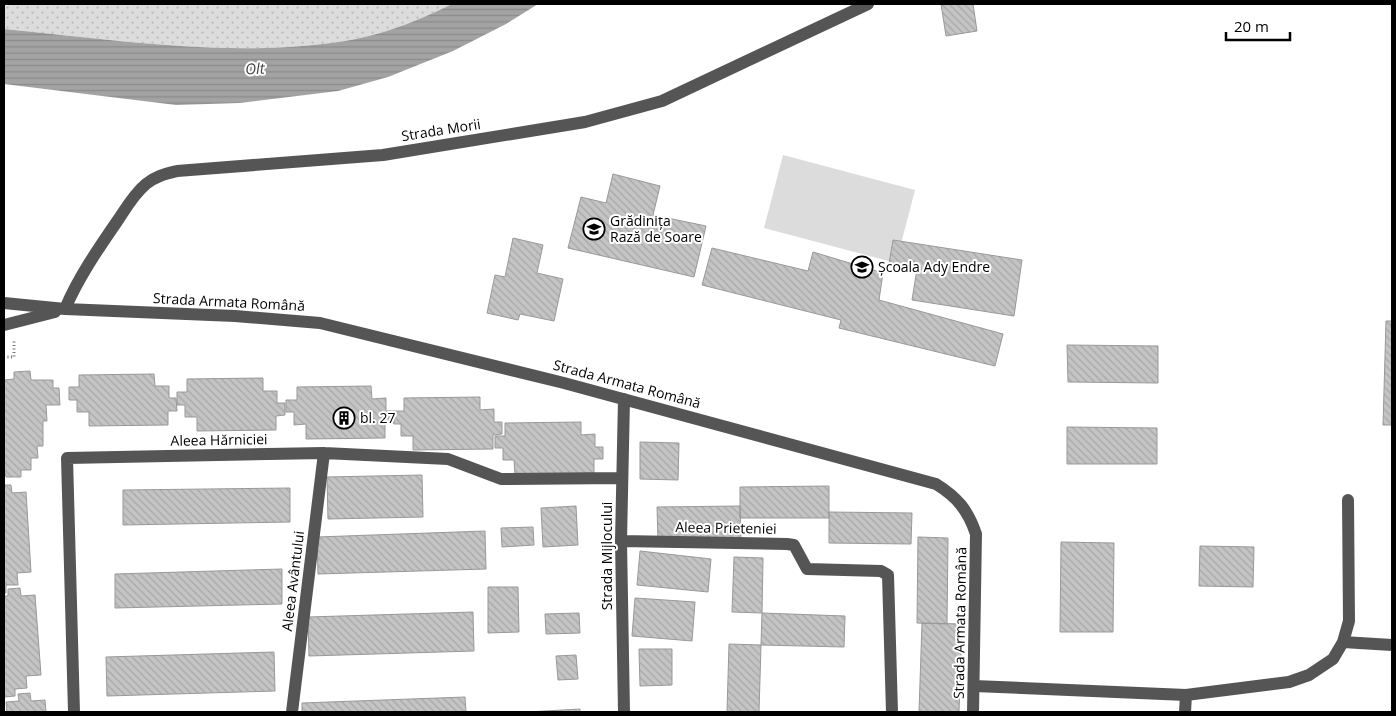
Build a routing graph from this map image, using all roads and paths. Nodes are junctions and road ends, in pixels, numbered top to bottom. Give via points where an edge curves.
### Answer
1 (868, 4) edge
2 (4, 303) edge
3 (65, 310) junction
4 (4, 325) edge
5 (624, 399) junction
6 (324, 453) junction
7 (622, 478) junction
8 (1348, 500) dead end
9 (621, 541) junction
10 (1343, 642) junction
11 (1392, 645) edge
12 (974, 686) junction
13 (1186, 695) junction
14 (74, 712) edge
15 (292, 712) edge
16 (624, 712) edge
17 (892, 712) edge
18 (973, 712) edge
19 (1185, 712) edge

1 - 3 street, Strada Morii via 662,102 585,122 383,155 159,175 132,198 72,292
2 - 3 street, Strada Armata Română
3 - 4 street, Strada Armata Română
3 - 5 street, Strada Armata Română via 235,316 320,323
5 - 7 street, Strada Mijlocului
5 - 12 street, Strada Armata Română via 936,484 960,500 976,534
6 - 7 street, Aleea Hărniciei via 448,459 501,479
6 - 14 street, Aleea Hărniciei via 67,458
6 - 15 street, Aleea Avântului
7 - 9 street, Strada Mijlocului
8 - 10 street via 1349,621
9 - 16 street, Strada Mijlocului
9 - 17 street, Aleea Prieteniei via 787,544 798,550 807,569 881,571 888,575
10 - 11 street
10 - 13 street via 1333,659 1289,682
12 - 13 street
12 - 18 street, Strada Armata Română
13 - 19 street

